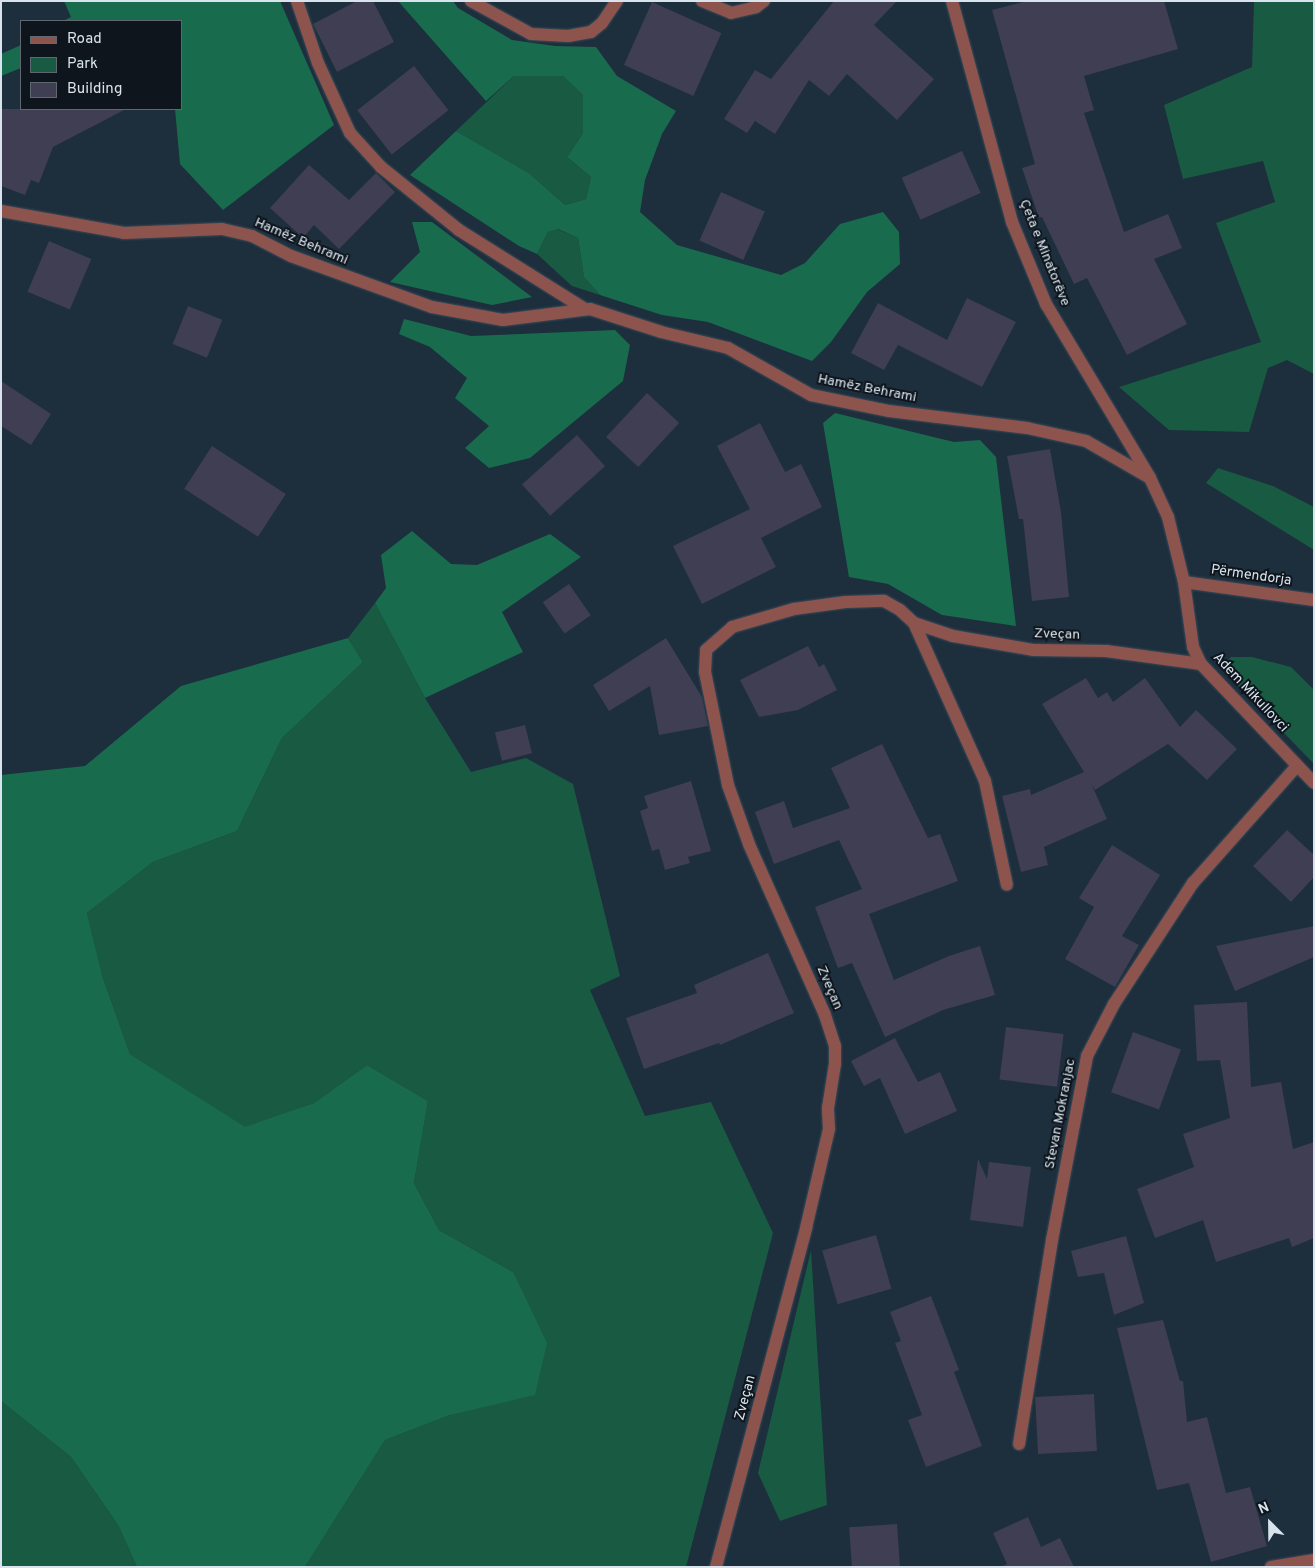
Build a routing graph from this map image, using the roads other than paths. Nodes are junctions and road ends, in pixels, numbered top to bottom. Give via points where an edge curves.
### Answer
1 (297, 1) edge
2 (471, 1) edge
3 (617, 1) edge
4 (702, 1) edge
5 (764, 1) edge
6 (952, 1) edge
7 (1, 211) edge
8 (585, 309) junction
9 (1150, 478) junction
10 (1184, 582) junction
11 (1314, 600) edge
12 (914, 623) junction
13 (1201, 664) junction
14 (1297, 766) junction
15 (1314, 783) edge
16 (1007, 885) dead end
17 (1019, 1444) dead end
18 (1314, 1560) edge
19 (716, 1567) edge
20 (1271, 1567) edge

1 - 8 street, Hamëz Behrami via 318,63 350,133 381,167 459,230
2 - 3 street via 531,34 568,36 591,32 602,24
4 - 5 street via 731,13 756,7
6 - 9 street, Çeta e Minatorëve via 1012,222 1046,304
7 - 8 street, Hamëz Behrami via 124,233 222,229 252,236 291,256 432,307 504,320
8 - 9 street, Hamëz Behrami via 728,348 811,395 889,411 1027,428 1086,441
9 - 10 street, Çeta e Minatorëve via 1168,517
10 - 11 street, Përmendorja
10 - 13 street, Adem Mikullovci via 1193,646
12 - 13 street, Zveçan via 952,636 1033,650 1106,651
12 - 16 street, Zveçan via 985,781
12 - 19 street, Zveçan via 884,601 846,602 794,609 732,627 706,650 705,672 728,785 749,844 825,1015 835,1046 828,1108 829,1129
13 - 14 street, Adem Mikullovci
14 - 15 street, Adem Mikullovci
14 - 17 street, Stevan Mokranjac via 1193,883 1114,1004 1087,1056 1052,1240
18 - 20 street

